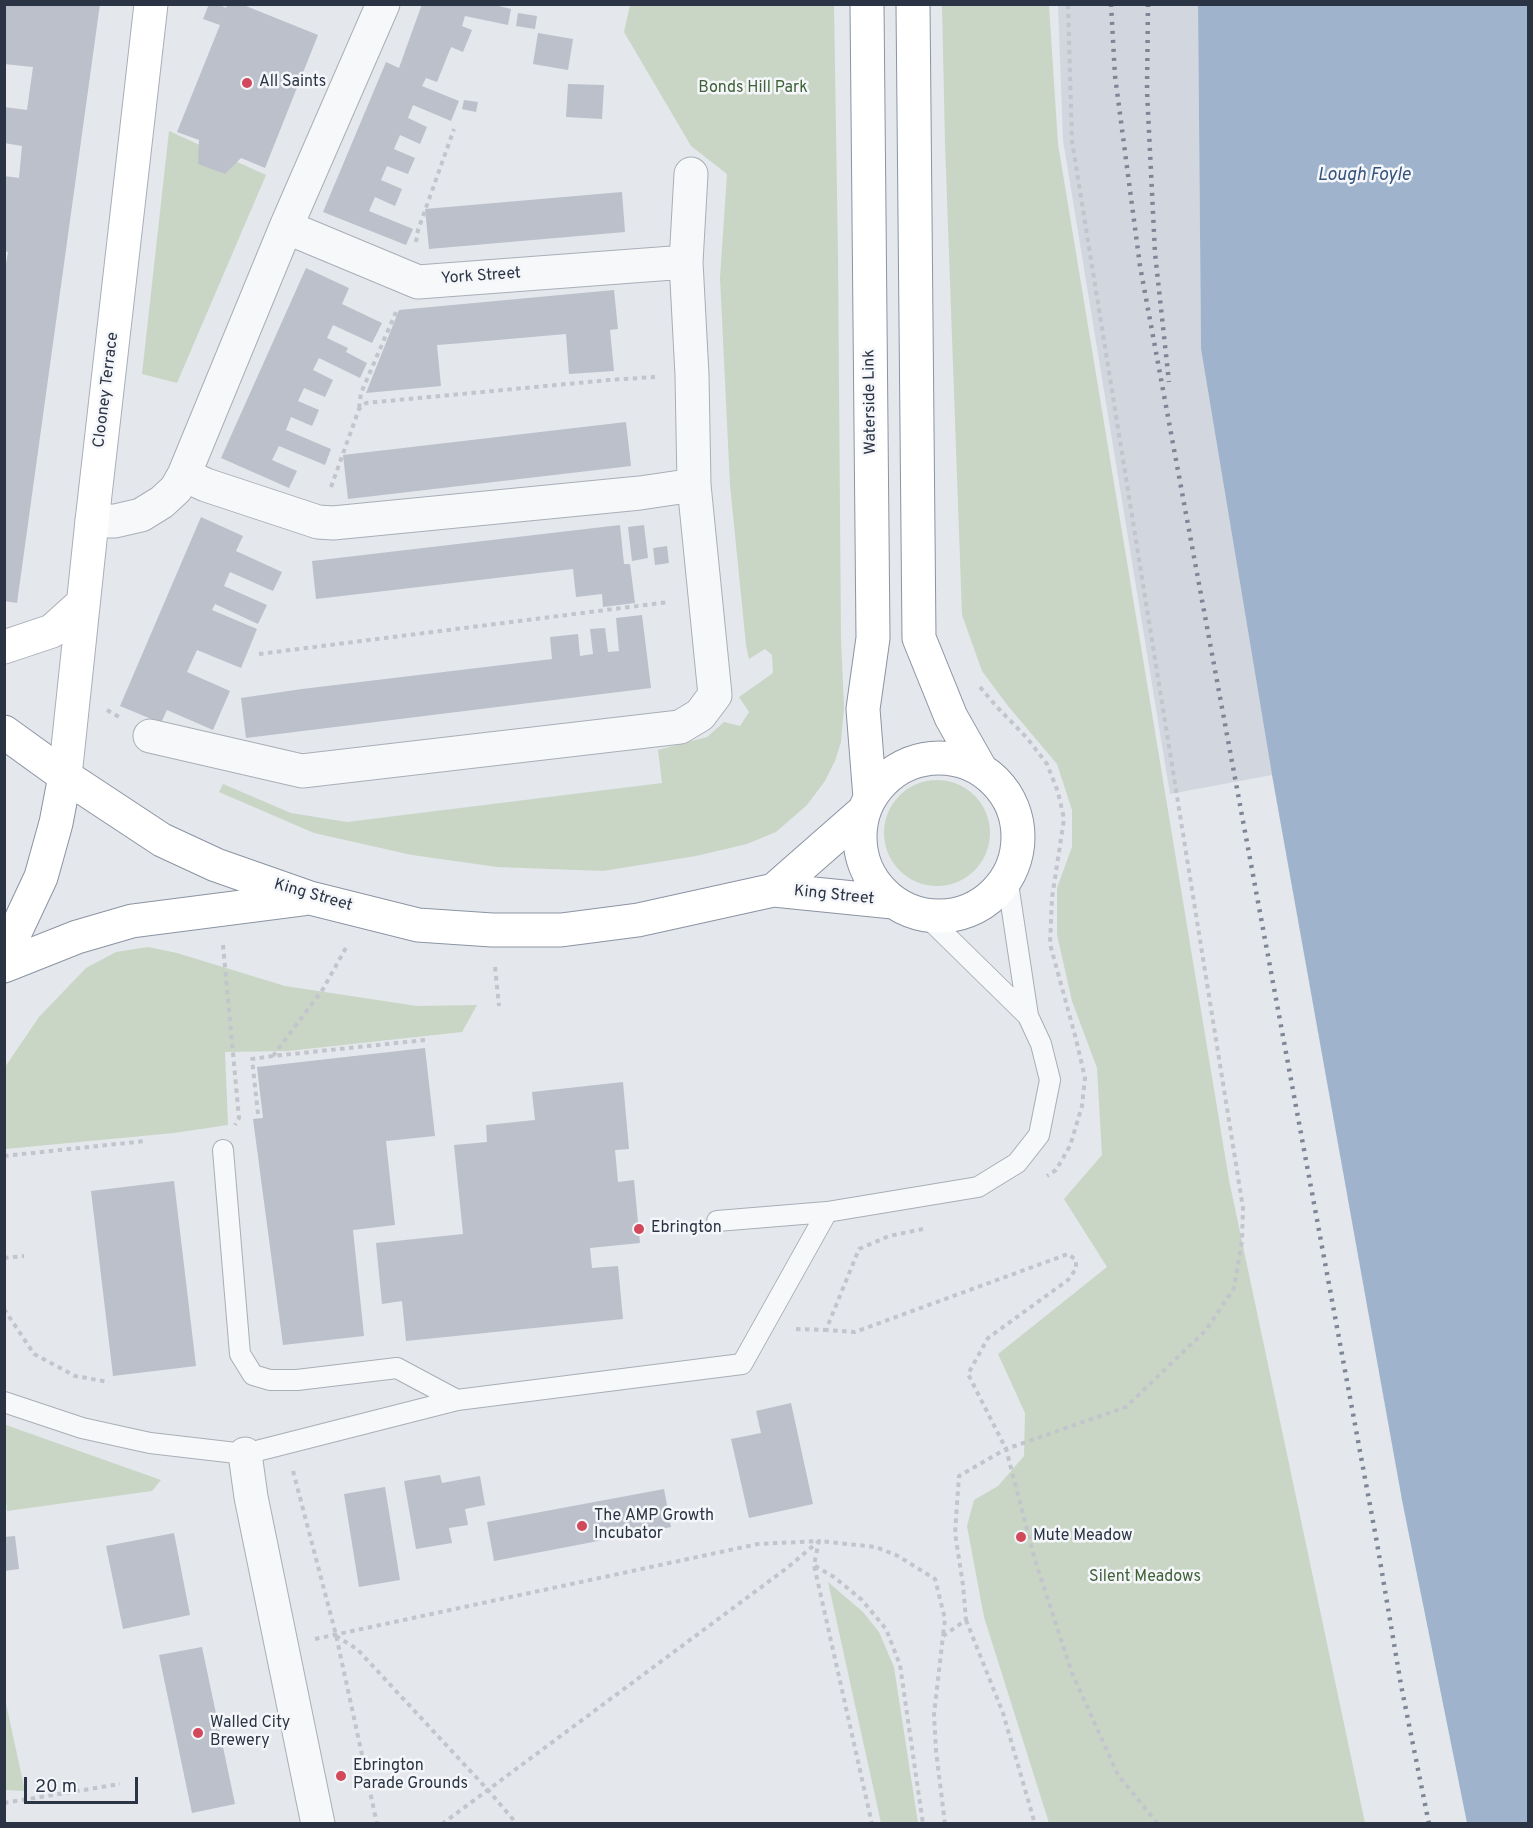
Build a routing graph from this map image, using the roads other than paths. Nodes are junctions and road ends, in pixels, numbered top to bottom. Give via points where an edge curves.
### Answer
1 (151, 4) edge
2 (382, 4) edge
3 (867, 4) edge
4 (913, 4) edge
5 (691, 174) dead end
6 (286, 228) junction
7 (686, 262) junction
8 (184, 475) junction
9 (694, 485) junction
10 (92, 521) junction
11 (83, 603) junction
12 (4, 647) edge
13 (4, 732) edge
14 (150, 736) road end
15 (981, 770) junction
16 (65, 776) junction
17 (867, 804) junction
18 (1007, 877) junction
19 (774, 890) junction
20 (310, 898) junction
21 (893, 902) junction
22 (925, 915) junction
23 (4, 956) edge
24 (4, 966) edge
25 (1028, 1016) junction
26 (223, 1150) road end
27 (827, 1212) junction
28 (717, 1221) dead end
29 (457, 1400) junction
30 (4, 1402) edge
31 (245, 1454) junction
32 (318, 1824) edge

1 - 10 main road, Clooney Terrace
2 - 6 street
3 - 17 main road, Waterside Link via 873,638 863,709
4 - 15 main road, Waterside Link via 919,638 951,717
5 - 7 street
6 - 7 street, York Street via 418,282
6 - 8 street
7 - 9 street
8 - 9 street via 318,522 333,523
8 - 10 street via 176,489 141,515
9 - 14 street via 716,695 700,715 680,727 302,771
10 - 11 main road, Clooney Terrace
11 - 12 main road via 52,631
11 - 16 main road, Clooney Terrace
13 - 16 main road, King Street
15 - 17 main road, Waterside Link via 952,759 914,761 885,778
15 - 18 main road, Waterside Link via 996,782 1015,813 1018,845
16 - 20 main road, King Street via 162,840 216,865
16 - 23 main road via 41,877
17 - 19 main road, King Street
17 - 21 main road, Waterside Link via 859,836 862,856 873,881
18 - 22 main road, Waterside Link via 996,892 974,908 952,915
18 - 25 lane
19 - 20 main road, King Street via 638,920 561,930 418,925
19 - 21 main road, King Street
20 - 24 main road via 132,921 77,937
21 - 22 main road, Waterside Link
22 - 25 lane
25 - 27 lane via 1041,1044 1050,1080 1039,1136 1017,1163 978,1186
26 - 29 lane via 240,1354 253,1375 270,1380 297,1380 397,1368
27 - 28 lane
27 - 29 lane via 742,1364
29 - 31 lane
30 - 31 lane via 82,1428 150,1443
31 - 32 street via 250,1497

